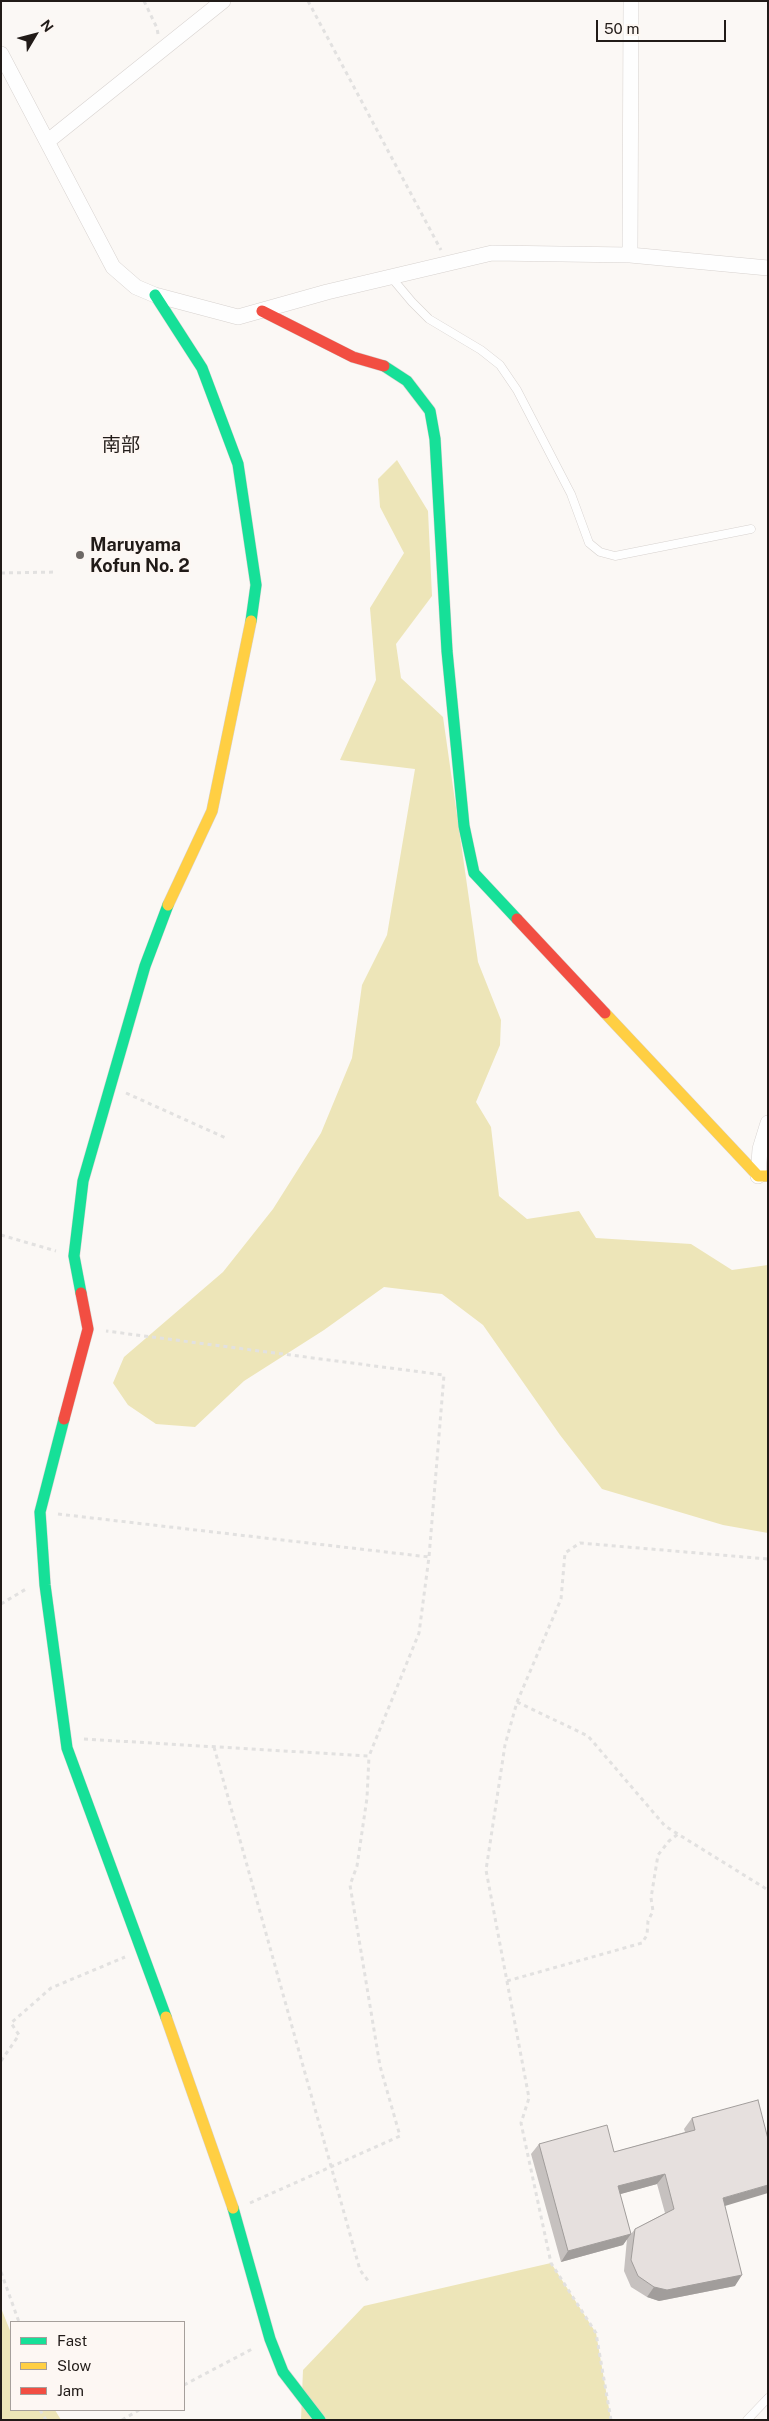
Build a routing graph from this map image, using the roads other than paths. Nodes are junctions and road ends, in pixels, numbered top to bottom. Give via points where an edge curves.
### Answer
1 (223, 1) edge
2 (631, 1) edge
3 (1, 54) edge
4 (48, 141) junction
5 (630, 255) junction
6 (768, 268) edge
7 (391, 277) junction
8 (155, 295) junction
9 (262, 311) junction
10 (751, 529) dead end
11 (768, 1123) edge
12 (763, 1176) edge
13 (768, 2398) edge
14 (320, 2420) edge
15 (747, 2420) edge

1 - 4 street
2 - 5 street
3 - 4 street
4 - 8 street via 112,267 136,287
5 - 6 street
5 - 7 street via 492,253
7 - 9 street
7 - 10 lane via 429,319 482,350 500,365 517,390 571,494 589,543 600,552 615,556
8 - 9 street via 238,317
8 - 14 street via 202,368 238,464 256,585 248,641 212,811 173,892 145,966 83,1181 74,1256 88,1329 40,1512 44,1578 64,1738 234,2210 270,2339 283,2372
9 - 12 street via 353,357 388,367 407,381 430,411 435,439 448,661 464,826 474,873
11 - 12 street via 760,1149
13 - 15 lane

